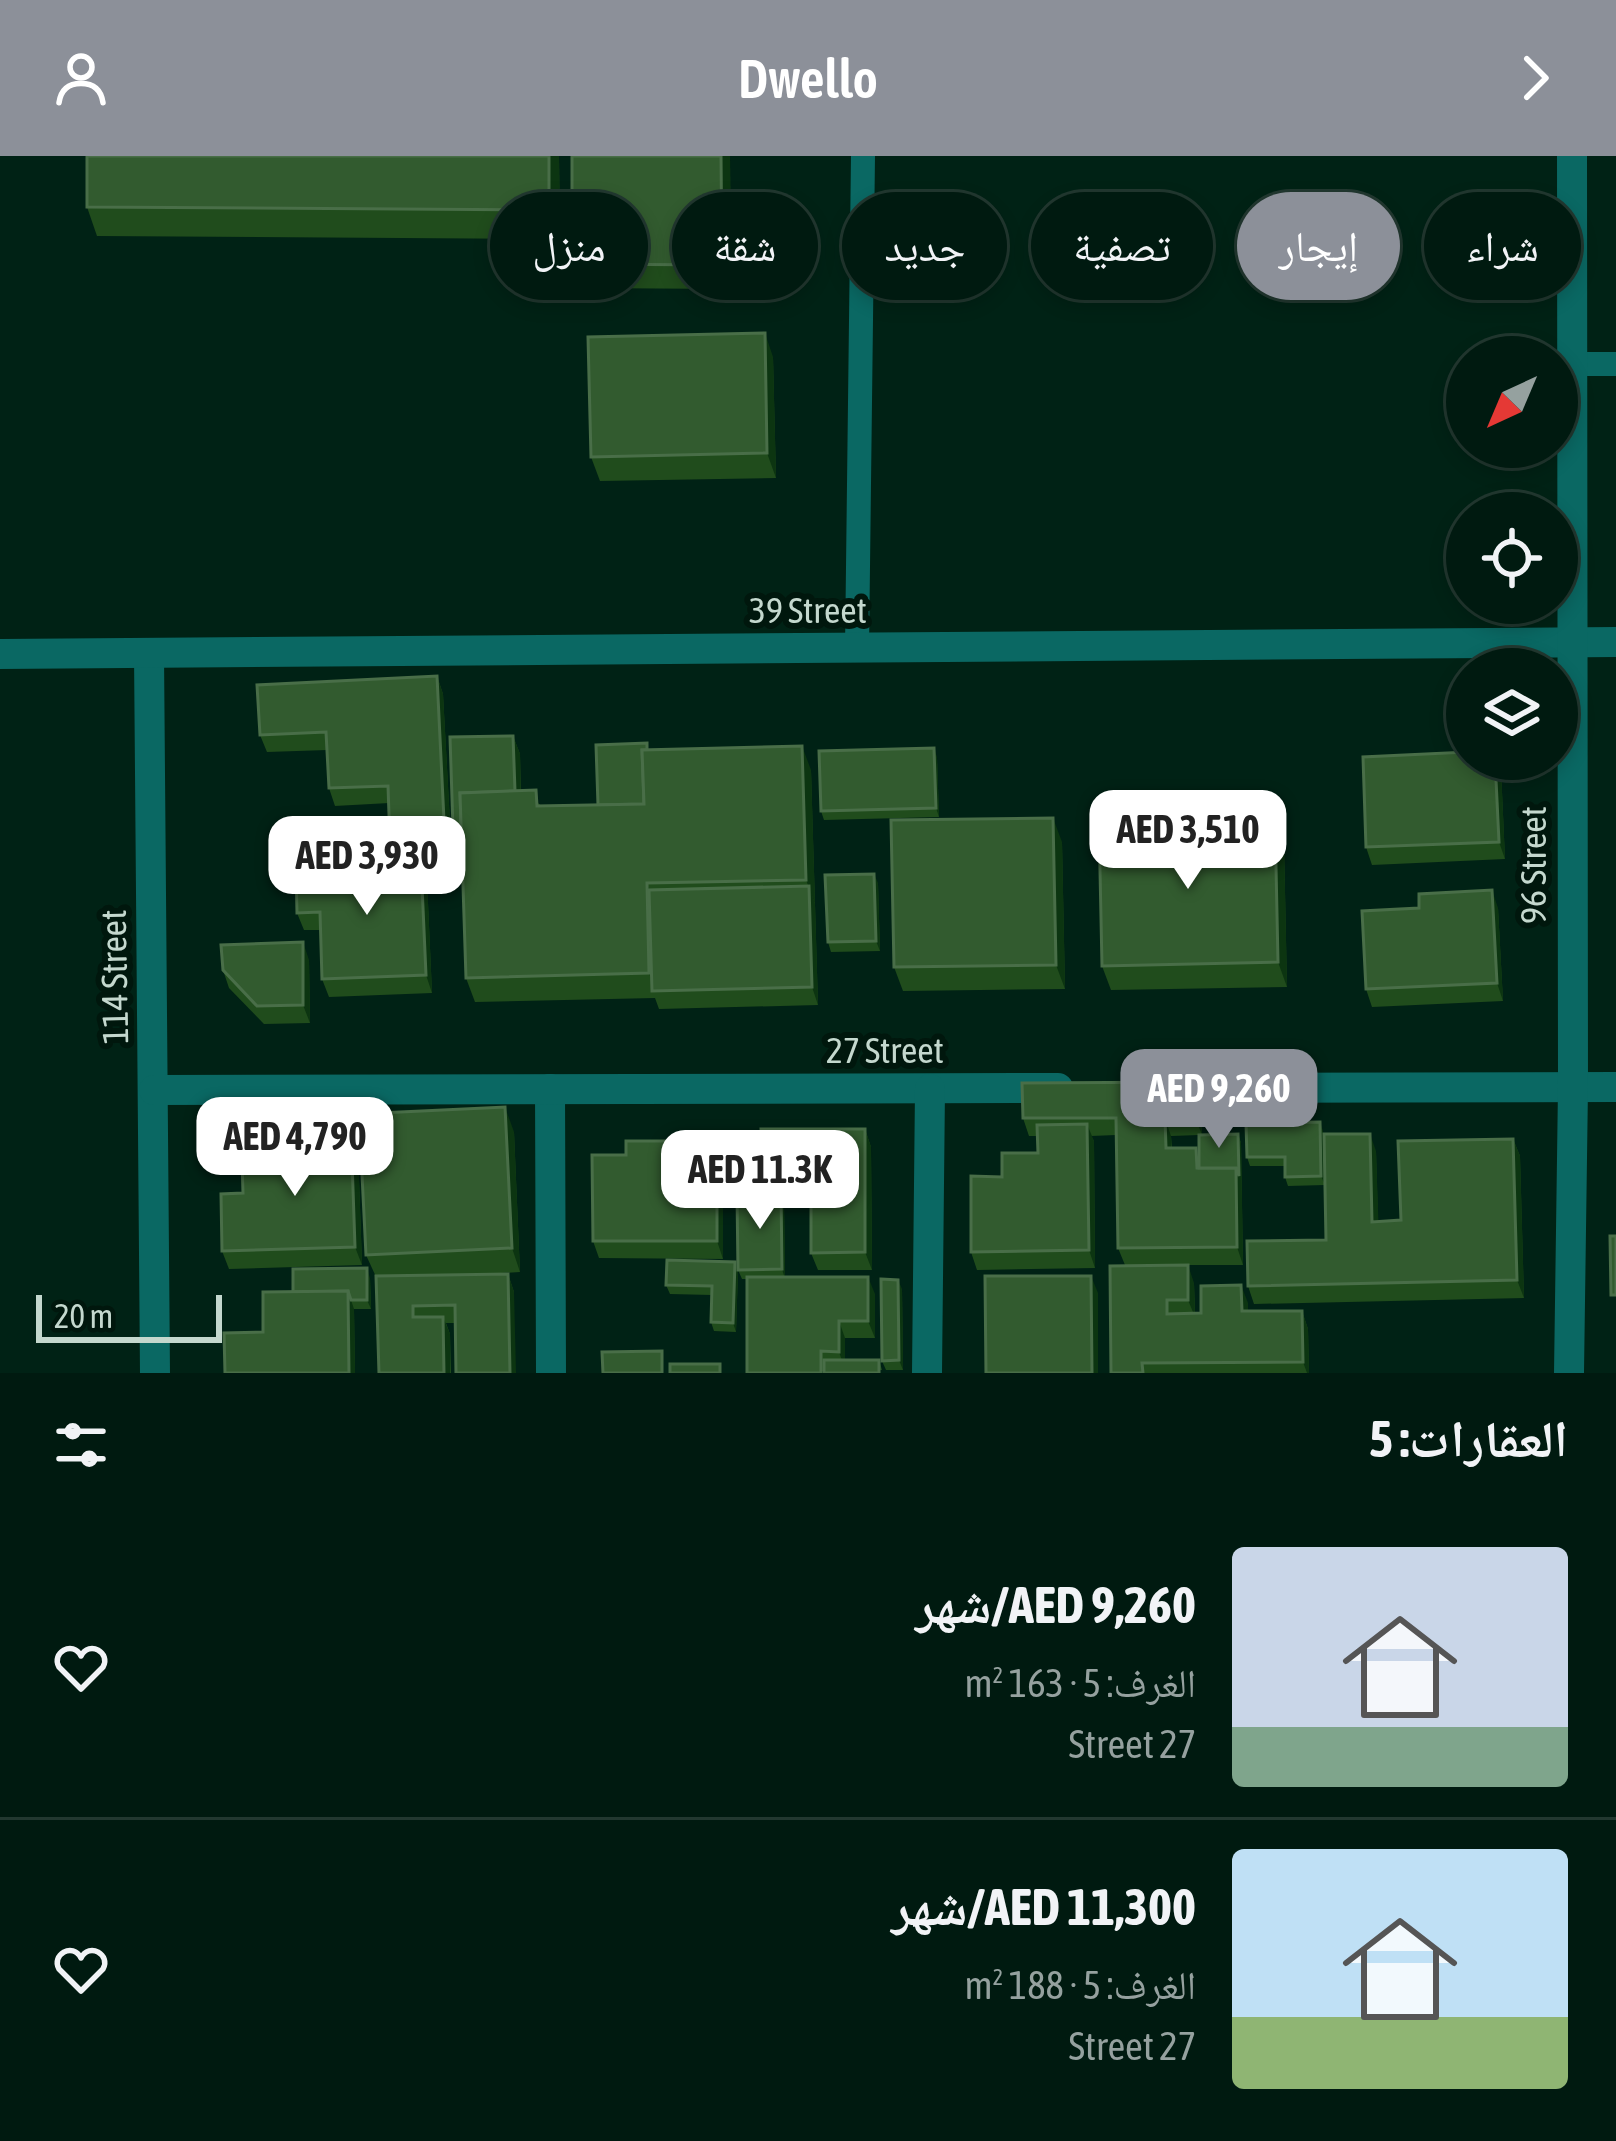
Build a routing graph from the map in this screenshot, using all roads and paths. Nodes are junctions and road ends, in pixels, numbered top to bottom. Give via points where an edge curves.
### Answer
1 (863, 156) edge
2 (1572, 156) edge
3 (1571, 336) edge
4 (1578, 364) edge
5 (1616, 364) edge
6 (1571, 468) edge
7 (1570, 642) junction
8 (1616, 642) edge
9 (857, 649) junction
10 (149, 653) junction
11 (0, 654) edge
12 (1574, 1087) junction
13 (1616, 1087) edge
14 (550, 1089) junction
15 (930, 1089) junction
16 (154, 1090) junction
17 (155, 1373) edge
18 (551, 1373) edge
19 (927, 1373) edge
20 (1569, 1373) edge

1 - 9 lane
2 - 3 street, 96 Street
4 - 5 lane
6 - 7 street, 96 Street
7 - 8 street, 39 Street
7 - 9 street, 39 Street
7 - 12 street, 96 Street
9 - 10 street, 39 Street
10 - 11 street, 39 Street
10 - 16 street, 114 Street
12 - 13 street, 27 Street
12 - 15 street, 27 Street
12 - 20 street, 96 Street
14 - 15 street, 27 Street
14 - 16 street, 27 Street
14 - 18 street
15 - 19 street
16 - 17 street, 114 Street

